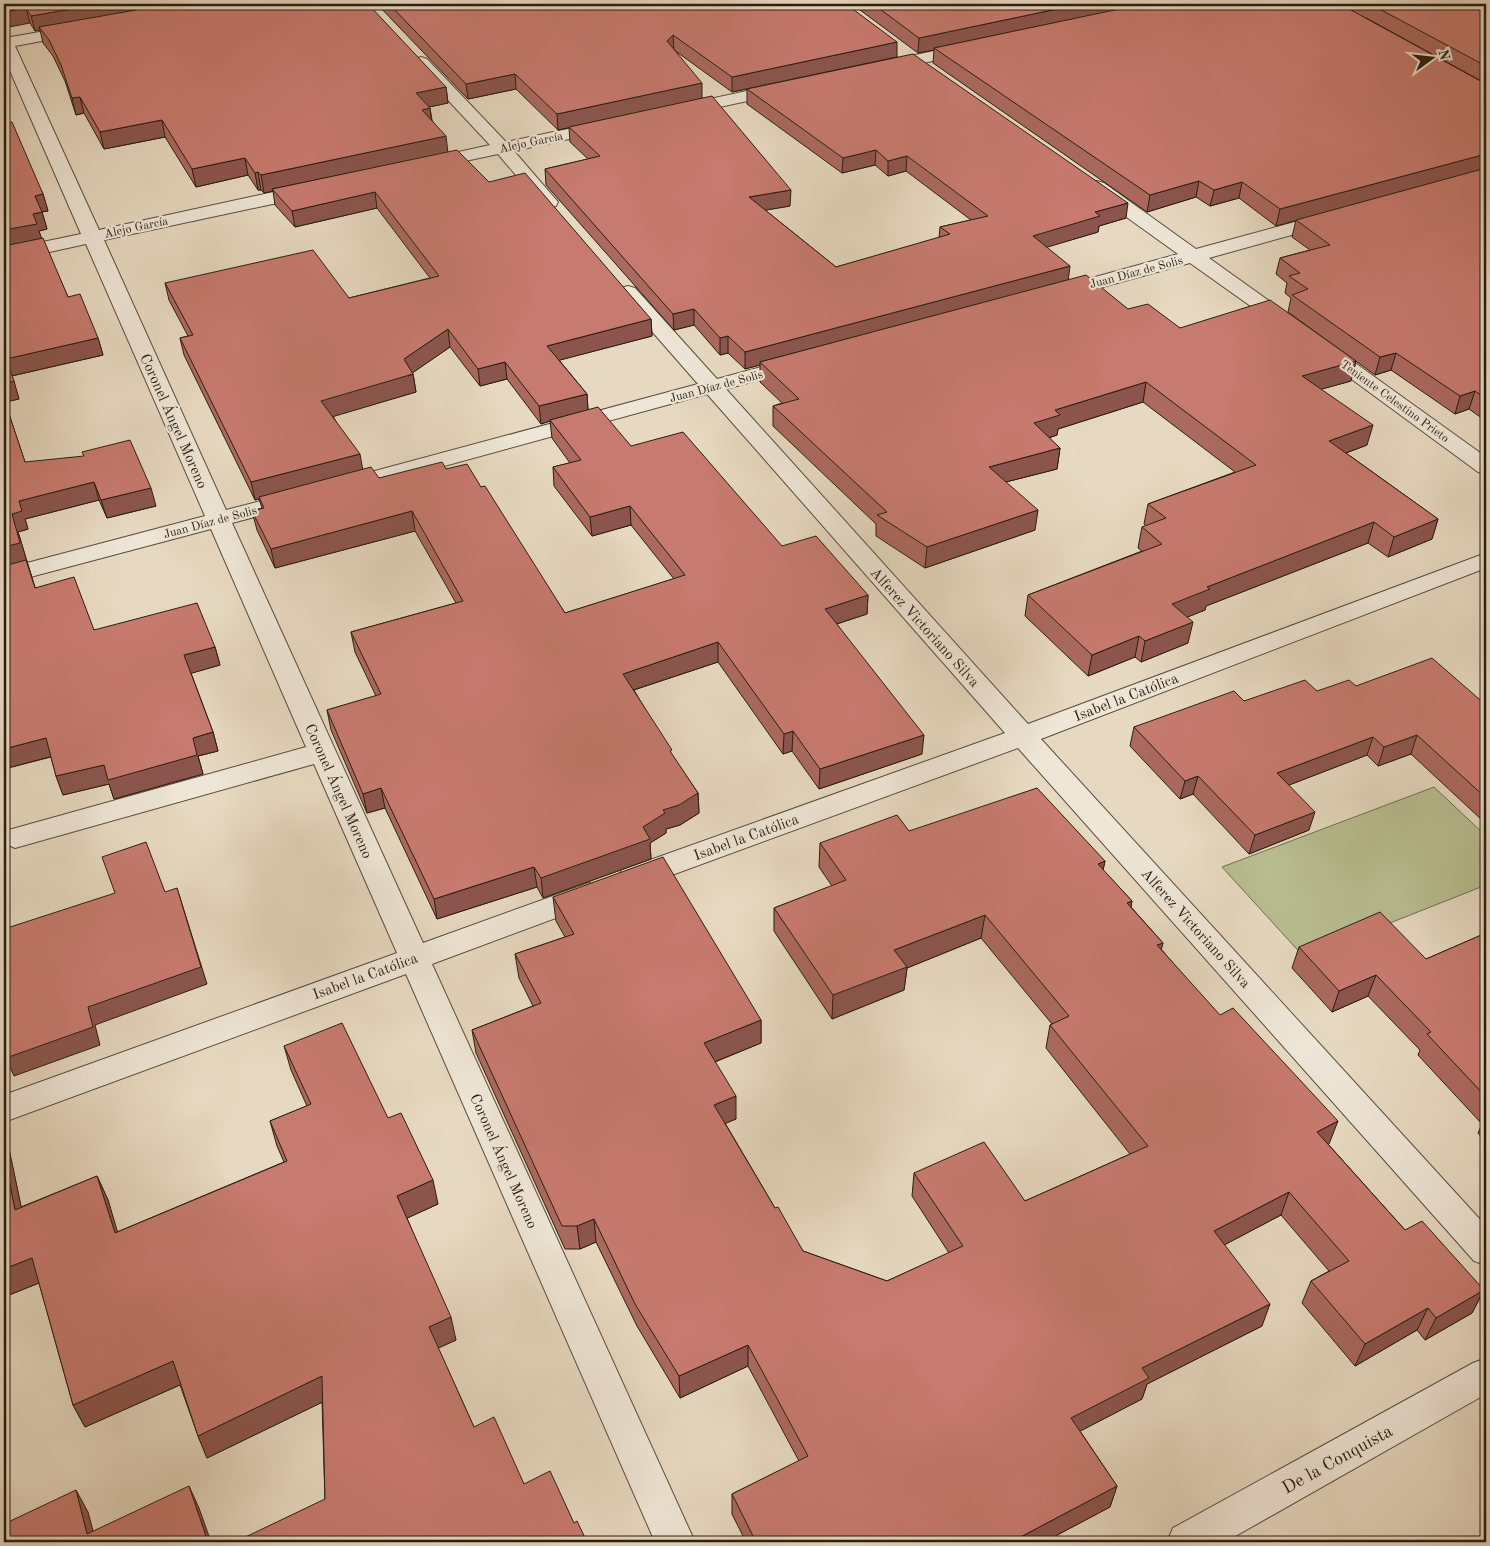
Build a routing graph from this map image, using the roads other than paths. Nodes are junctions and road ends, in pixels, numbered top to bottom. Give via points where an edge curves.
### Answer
1 (90, 28) edge
2 (4, 42) edge
3 (892, 43) edge
4 (982, 46) edge
5 (407, 47) edge
6 (914, 60) junction
7 (866, 70) edge
8 (938, 77) edge
9 (799, 85) edge
10 (665, 113) edge
11 (617, 124) edge
12 (502, 148) junction
13 (414, 167) edge
14 (1083, 178) edge
15 (326, 186) edge
16 (1345, 214) edge
17 (567, 223) edge
18 (92, 237) junction
19 (4, 256) edge
20 (1195, 256) junction
21 (612, 275) edge
22 (1043, 297) edge
23 (815, 359) edge
24 (710, 387) junction
25 (1486, 467) edge
26 (218, 520) junction
27 (1486, 560) edge
28 (4, 577) edge
29 (1023, 736) junction
30 (322, 752) junction
31 (15, 838) dead end
32 (414, 958) junction
33 (4, 1109) edge
34 (1486, 1250) edge
35 (1486, 1375) edge
36 (675, 1542) edge
37 (1187, 1542) edge

1 - 2 street
2 - 18 street, Coronel Ángel Moreno
3 - 6 street
4 - 6 street
5 - 12 street
6 - 7 street
6 - 8 street
9 - 10 street
11 - 12 street, Alejo García
12 - 13 street, Alejo García
12 - 17 street
14 - 20 street, Teniente Celestino Prieto
15 - 18 street, Alejo García
16 - 20 street, Juan Díaz de Solis
18 - 19 street, Alejo García
18 - 26 street, Coronel Ángel Moreno
20 - 22 street, Juan Díaz de Solis
20 - 25 street, Teniente Celestino Prieto
21 - 24 street, Alferez Victoriano Silva
23 - 24 street, Juan Díaz de Solis
24 - 26 street, Juan Díaz de Solis
24 - 29 street, Alferez Victoriano Silva
26 - 28 street, Juan Díaz de Solis
26 - 30 street, Coronel Ángel Moreno
27 - 29 street, Isabel la Católica
29 - 32 street, Isabel la Católica
29 - 34 street, Alferez Victoriano Silva
30 - 31 street
30 - 32 street, Coronel Ángel Moreno
32 - 33 street, Isabel la Católica
32 - 36 street, Coronel Ángel Moreno
35 - 37 street, De la Conquista

